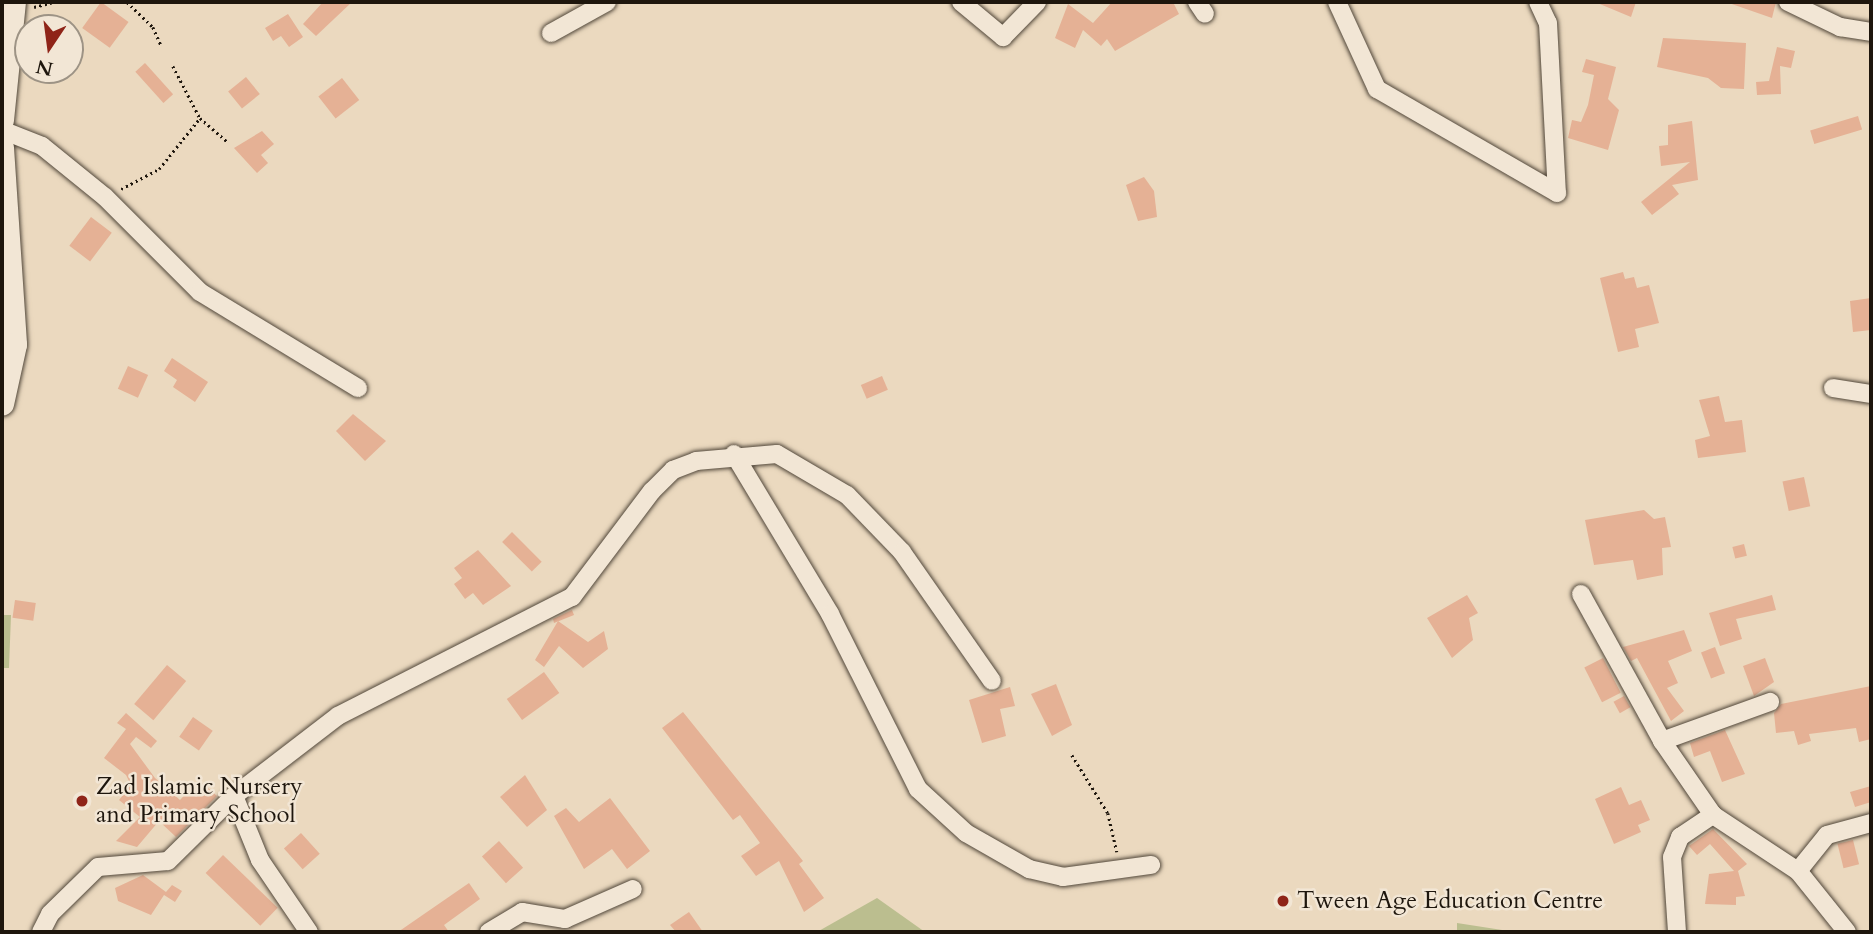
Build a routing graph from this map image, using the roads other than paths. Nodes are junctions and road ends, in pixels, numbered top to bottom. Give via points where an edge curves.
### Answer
1 (14, 2) edge
2 (607, 2) edge
3 (961, 2) edge
4 (1037, 2) edge
5 (1337, 2) edge
6 (1538, 2) edge
7 (1788, 2) edge
8 (1871, 32) edge
9 (551, 33) dead end
10 (3, 93) edge
11 (2, 120) edge
12 (2, 130) edge
13 (2, 148) edge
14 (358, 388) dead end
15 (1833, 388) dead end
16 (1871, 394) edge
17 (2, 404) edge
18 (734, 454) junction
19 (1581, 594) dead end
20 (992, 681) dead end
21 (1770, 702) dead end
22 (1662, 741) junction
23 (234, 796) junction
24 (1713, 816) junction
25 (1871, 823) edge
26 (1151, 864) dead end
27 (1798, 871) junction
28 (633, 890) dead end
29 (41, 932) edge
30 (309, 932) edge
31 (489, 932) edge
32 (1677, 932) edge
33 (1847, 932) edge

1 - 10 street
2 - 9 street
3 - 4 street via 1003,37
5 - 6 street via 1377,89 1557,193 1548,23
7 - 8 street via 1840,27
10 - 11 street
12 - 14 street via 42,146 105,197 200,292
13 - 17 street via 15,345
15 - 16 street
18 - 20 street via 796,461 847,495 902,552
18 - 23 street via 673,470 572,597 338,716
18 - 26 street via 830,614 919,789 966,833 1029,869 1063,877
19 - 22 street
21 - 22 street
22 - 24 street
23 - 29 street via 169,861 98,867 50,914
23 - 30 street via 260,860
24 - 27 street
24 - 32 street via 1679,837 1672,857
25 - 27 street via 1827,835
27 - 33 street
28 - 31 street via 565,919 522,912

